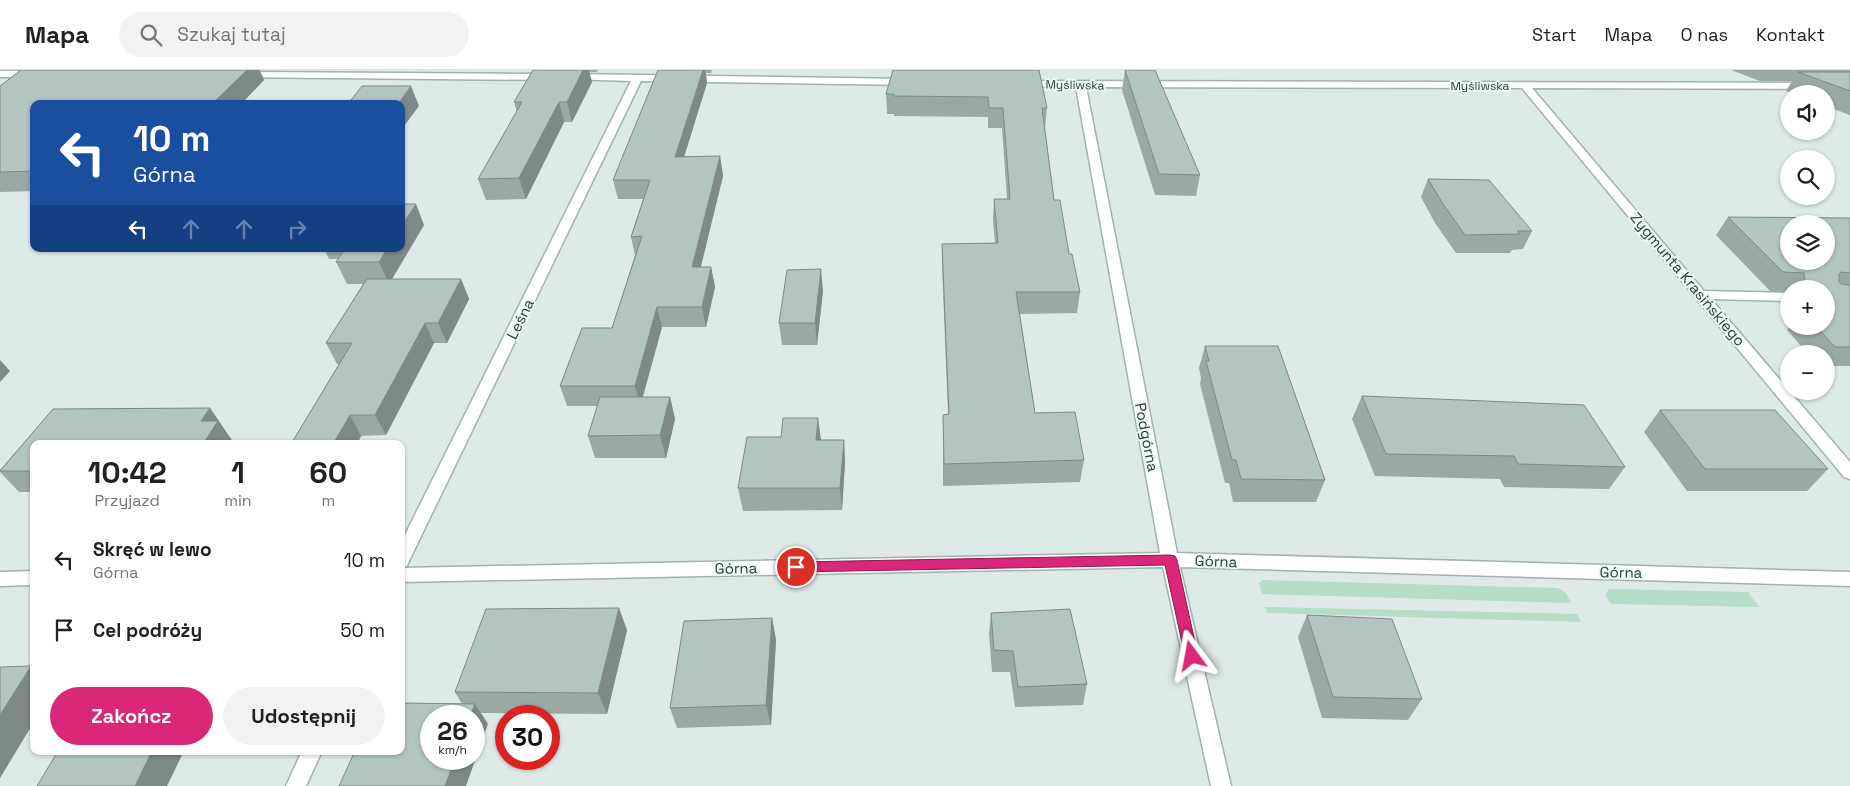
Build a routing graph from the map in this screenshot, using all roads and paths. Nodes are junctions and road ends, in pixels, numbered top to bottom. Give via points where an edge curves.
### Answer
1 (0, 74) edge
2 (50, 74) edge
3 (229, 75) edge
4 (1832, 76) edge
5 (638, 77) junction
6 (923, 82) edge
7 (1850, 82) edge
8 (1012, 84) edge
9 (1081, 86) junction
10 (1525, 86) junction
11 (1850, 86) edge
12 (1702, 295) junction
13 (1780, 297) edge
14 (1850, 473) edge
15 (405, 553) edge
16 (1170, 560) junction
17 (405, 575) edge
18 (30, 578) edge
19 (0, 579) edge
20 (1850, 579) edge
21 (310, 755) edge
22 (296, 786) edge
23 (1221, 786) edge

1 - 2 street
3 - 5 street
4 - 7 street
5 - 6 street
5 - 15 street, Leśna
8 - 9 street, Myśliwska
9 - 10 street, Myśliwska
9 - 16 street, Podgórna
10 - 11 street, Myśliwska
10 - 12 street, Zygmunta Krasińskiego
12 - 13 street
12 - 14 street, Zygmunta Krasińskiego
16 - 17 street, Górna
16 - 20 street, Górna
16 - 23 street, Podgórna
18 - 19 street
21 - 22 street

